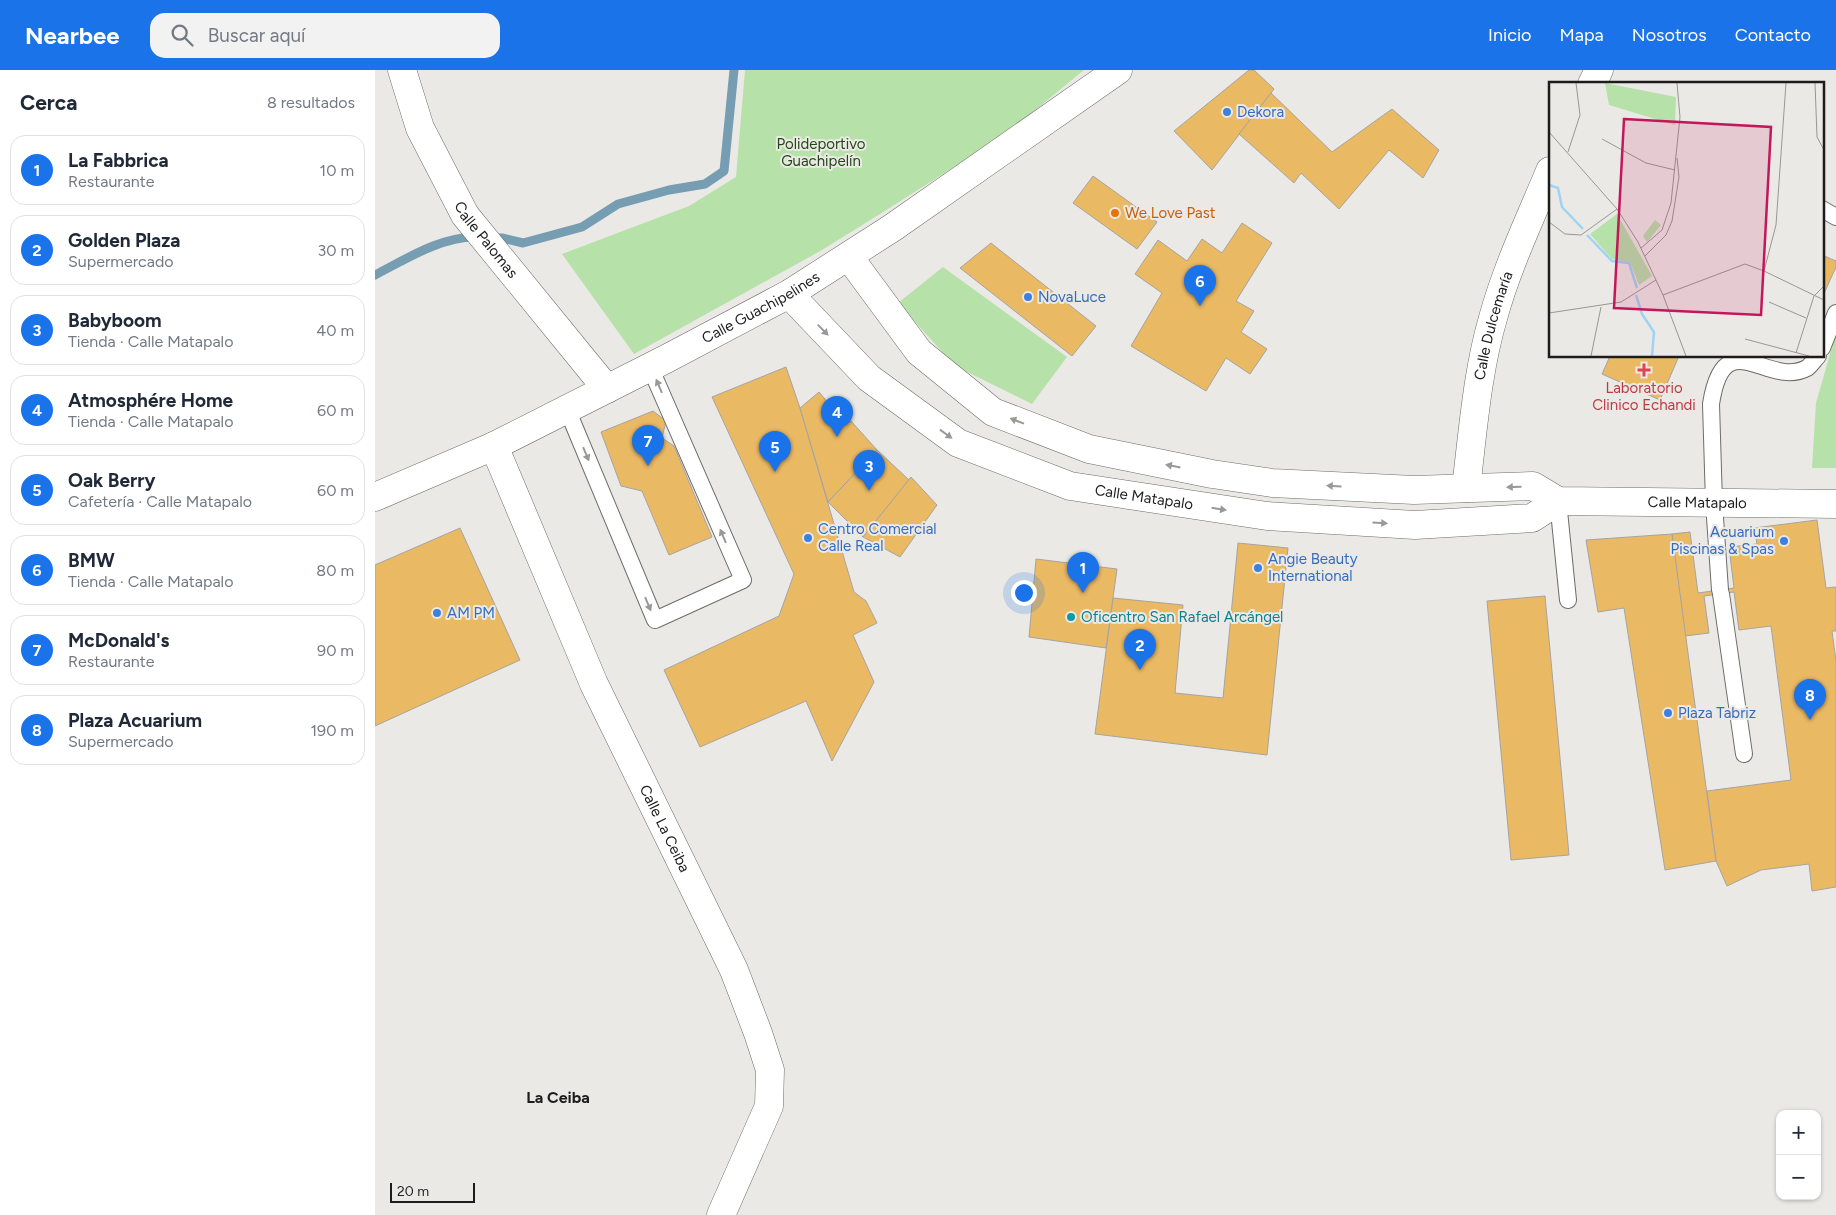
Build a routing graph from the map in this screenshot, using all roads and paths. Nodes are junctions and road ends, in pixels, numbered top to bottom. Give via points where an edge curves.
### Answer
1 (402, 70) edge
2 (1118, 70) edge
3 (1599, 70) edge
4 (1593, 82) edge
5 (1549, 173) edge
6 (849, 257) junction
7 (789, 294) junction
8 (1836, 313) edge
9 (1823, 346) edge
10 (1816, 358) edge
11 (650, 367) junction
12 (607, 389) junction
13 (567, 409) junction
14 (494, 446) junction
15 (1466, 488) junction
16 (375, 497) edge
17 (1559, 501) junction
18 (1715, 503) junction
19 (1836, 504) edge
20 (1568, 600) dead end
21 (1744, 754) dead end
22 (721, 1215) edge

1 - 12 street, Calle Palomas via 420,128 465,215
2 - 6 street, Calle Guachipelines
3 - 4 street
5 - 15 street, Calle Dulcemaría via 1493,317 1482,367
6 - 7 street, Calle Guachipelines
15 -> 6 street, Calle Matapalo via 1414,490 1272,482 1212,474 1089,449 993,412 919,352
7 - 11 street, Calle Guachipelines
7 -> 17 street, Calle Matapalo via 869,378 957,443 1070,486 1267,516 1415,525 1532,518
8 - 9 lane
10 - 18 lane via 1809,367 1797,372 1741,360 1730,362 1720,373 1711,404
11 - 12 street, Calle Guachipelines
13 -> 11 lane via 655,620 743,580
12 - 13 street, Calle Guachipelines
13 - 14 street, Calle Guachipelines
14 - 16 street, Calle Guachipelines
14 - 22 street, Calle La Ceiba via 594,684 734,970 770,1070 769,1106
17 -> 15 street, Calle Matapalo via 1533,486
17 - 18 street, Calle Matapalo
17 - 20 lane
18 - 19 street, Calle Matapalo
18 - 21 lane via 1721,592

